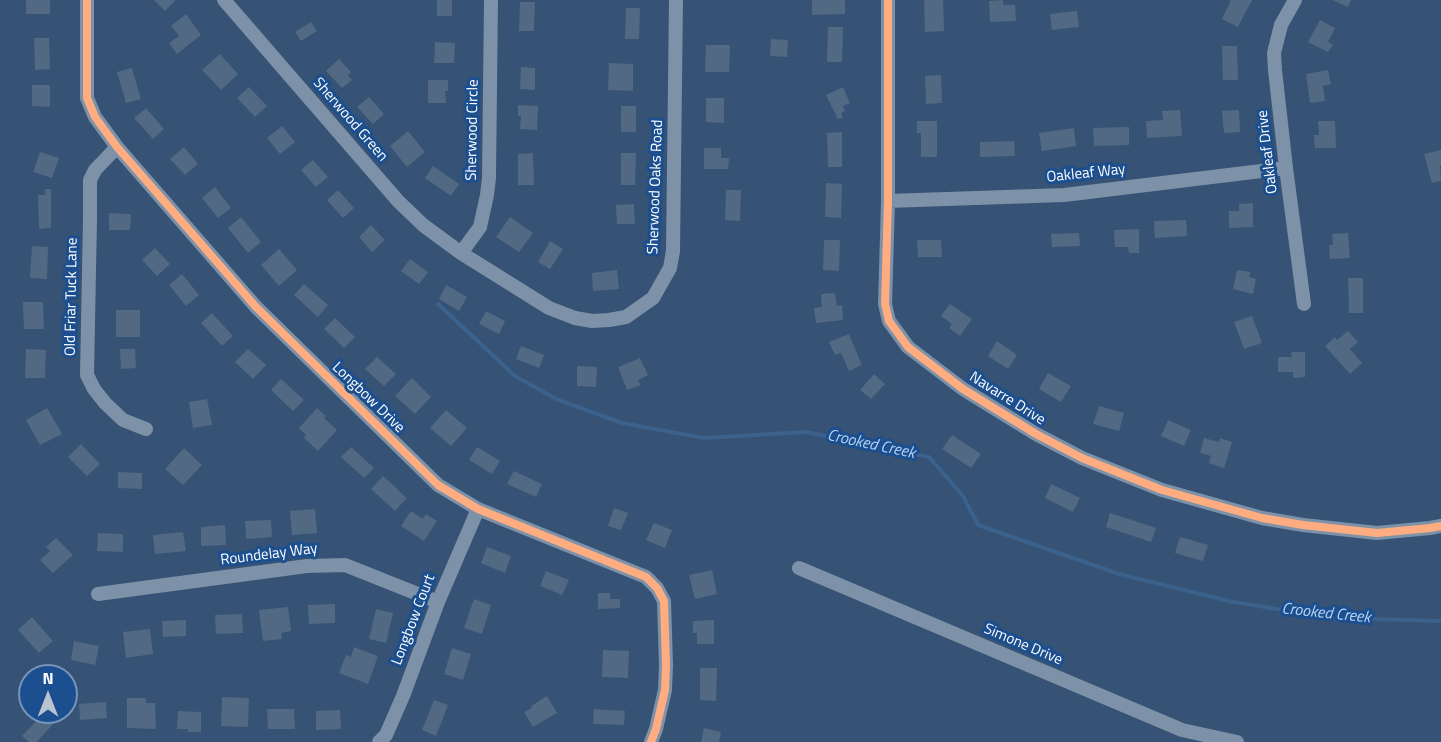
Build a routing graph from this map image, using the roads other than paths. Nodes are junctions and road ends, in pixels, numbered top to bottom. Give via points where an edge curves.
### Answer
1 (87, 0) edge
2 (224, 0) edge
3 (491, 0) edge
4 (676, 0) edge
5 (888, 0) edge
6 (1296, 0) edge
7 (117, 147) junction
8 (1286, 168) junction
9 (888, 201) junction
10 (461, 253) junction
11 (1304, 304) dead end
12 (146, 429) dead end
13 (478, 509) junction
14 (1441, 526) edge
15 (800, 568) dead end
16 (98, 594) dead end
17 (438, 602) junction
18 (379, 742) edge
19 (651, 742) edge
20 (1237, 742) edge

1 - 7 street, Longbow Drive via 87,98 95,117
2 - 10 street, Sherwood Green via 398,201
3 - 10 street, Sherwood Circle via 487,195 480,227
4 - 10 street, Sherwood Oaks Road via 673,251 670,268 653,298 626,317 592,321 575,318 549,308
5 - 9 street, Navarre Drive
6 - 8 street, Oakleaf Drive via 1281,25 1274,53
7 - 12 street, Old Friar Tuck Lane via 90,180 87,375 105,403 123,420
7 - 13 street, Longbow Drive via 256,307 438,485
8 - 9 street, Oakleaf Way via 1064,195
8 - 11 street, Oakleaf Drive
9 - 14 street, Navarre Drive via 885,304 889,321 908,347 963,389 1036,434 1082,458 1162,490 1262,518 1377,533
13 - 17 street, Longbow Court
13 - 19 street, Longbow Drive via 646,577 657,588 664,602 666,665 665,690
15 - 20 street, Simone Drive via 1182,730
16 - 17 street, Roundelay Way via 345,564
17 - 18 street, Longbow Court via 403,696

